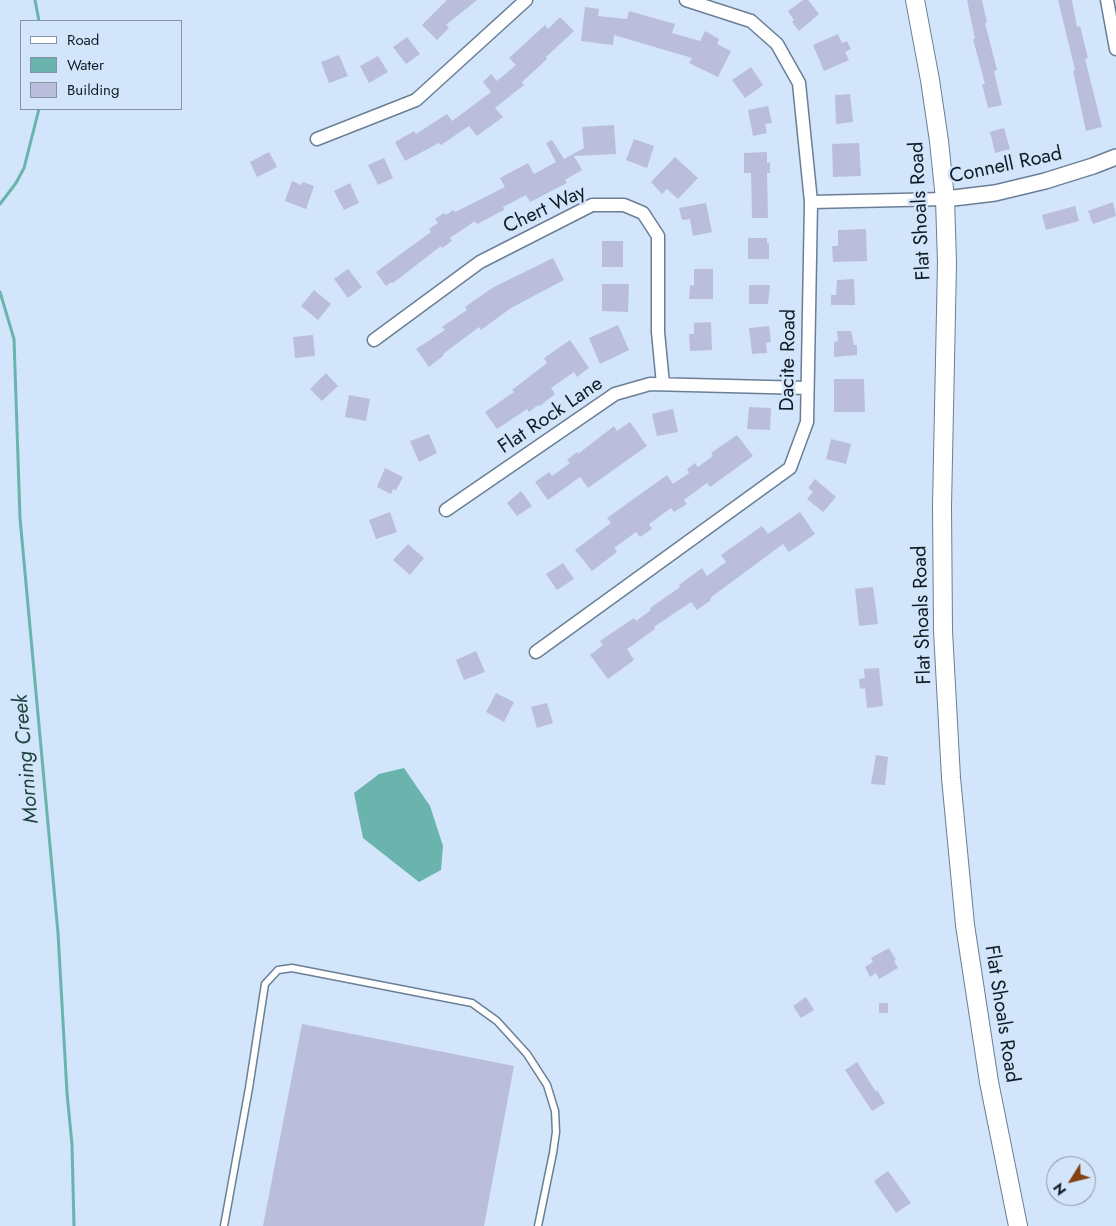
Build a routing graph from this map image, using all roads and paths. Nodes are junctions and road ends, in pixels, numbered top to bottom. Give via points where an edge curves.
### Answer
1 (526, 0) edge
2 (686, 0) edge
3 (915, 0) edge
4 (1106, 0) edge
5 (1116, 49) edge
6 (317, 139) dead end
7 (1116, 157) edge
8 (944, 199) junction
9 (811, 202) junction
10 (374, 340) dead end
11 (663, 384) junction
12 (807, 388) junction
13 (446, 510) dead end
14 (536, 652) dead end
15 (224, 1226) edge
16 (538, 1226) edge
17 (1018, 1226) edge

1 - 6 street via 416,100
2 - 9 street, Dacite Road via 751,21 777,44 799,83
3 - 8 main road, Flat Shoals Road via 939,141
4 - 5 street
7 - 8 street, Connell Road via 1045,182
8 - 9 street, Connell Road
8 - 17 main road, Flat Shoals Road via 943,622 951,778 965,925 989,1082
9 - 12 street, Dacite Road
10 - 11 street, Chert Way via 480,262 592,205 624,205 643,213 658,236 658,332
11 - 12 street, Flat Rock Lane
11 - 13 street, Flat Rock Lane via 650,384 615,394
12 - 14 street, Dacite Road via 807,422 790,468
15 - 16 lane via 264,984 278,970 292,968 472,1004 497,1021 528,1054 547,1085 555,1110 553,1153

